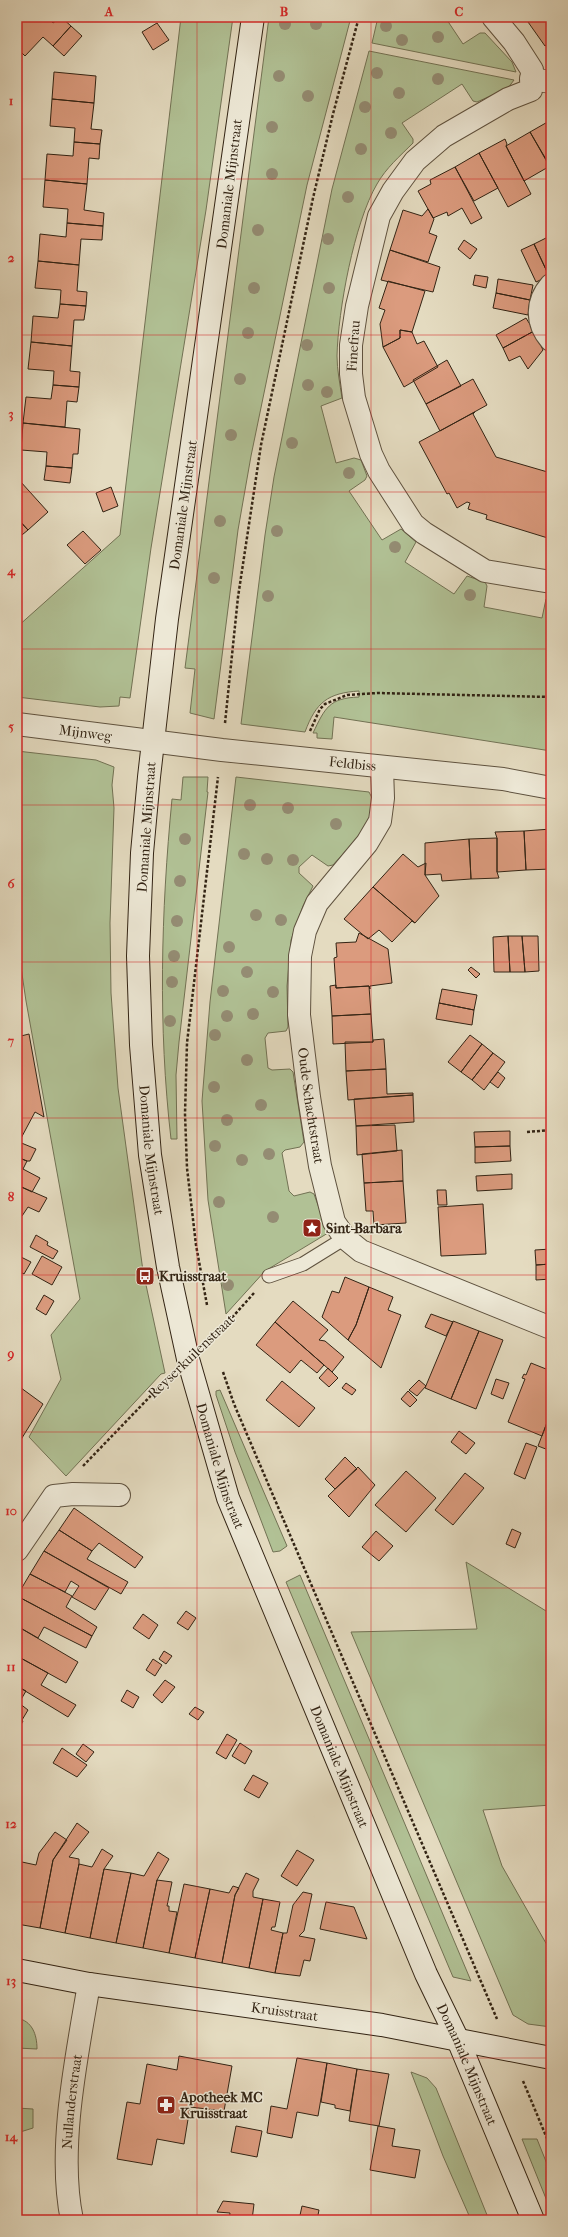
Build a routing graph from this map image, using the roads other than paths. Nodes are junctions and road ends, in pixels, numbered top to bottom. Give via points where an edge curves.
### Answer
1 (253, 17) edge
2 (493, 17) edge
3 (541, 81) edge
4 (551, 285) edge
5 (551, 340) edge
6 (551, 582) edge
7 (17, 724) edge
8 (154, 740) junction
9 (382, 768) junction
10 (551, 788) edge
11 (345, 1238) junction
12 (269, 1276) road end
13 (551, 1328) edge
14 (119, 1495) dead end
15 (17, 1550) edge
16 (17, 1970) edge
17 (89, 1984) junction
18 (458, 2040) junction
19 (551, 2058) edge
20 (72, 2220) edge
21 (533, 2220) edge

1 - 8 street, Domaniale Mijnstraat via 167,618
2 - 3 street, Finefrau
3 - 6 street, Finefrau via 531,90 508,99 444,136 415,161 393,191 379,216 357,306 351,345 351,374 354,398 379,471 413,524 485,571
4 - 5 street via 540,305 539,319 544,332
7 - 8 street, Mijnweg
8 - 9 street, Feldbiss
8 - 18 street, Domaniale Mijnstraat via 142,853 138,956 141,1045 151,1163 168,1267 188,1359 228,1498 424,1967
9 - 10 street, Feldbiss via 503,779
9 - 11 street, Oude Schachtstraat via 383,798 380,821 368,843 317,902 305,931 300,956 298,1015 309,1097 327,1198 334,1222
11 - 12 lane via 303,1264
11 - 13 street, Oude Schachtstraat via 361,1250
14 - 15 street via 54,1496
16 - 17 street, Kruisstraat
17 - 18 street, Kruisstraat via 374,2024
17 - 20 street, Nullanderstraat via 77,2054 67,2145 68,2201
18 - 19 street, Kruisstraat
18 - 21 street, Domaniale Mijnstraat

